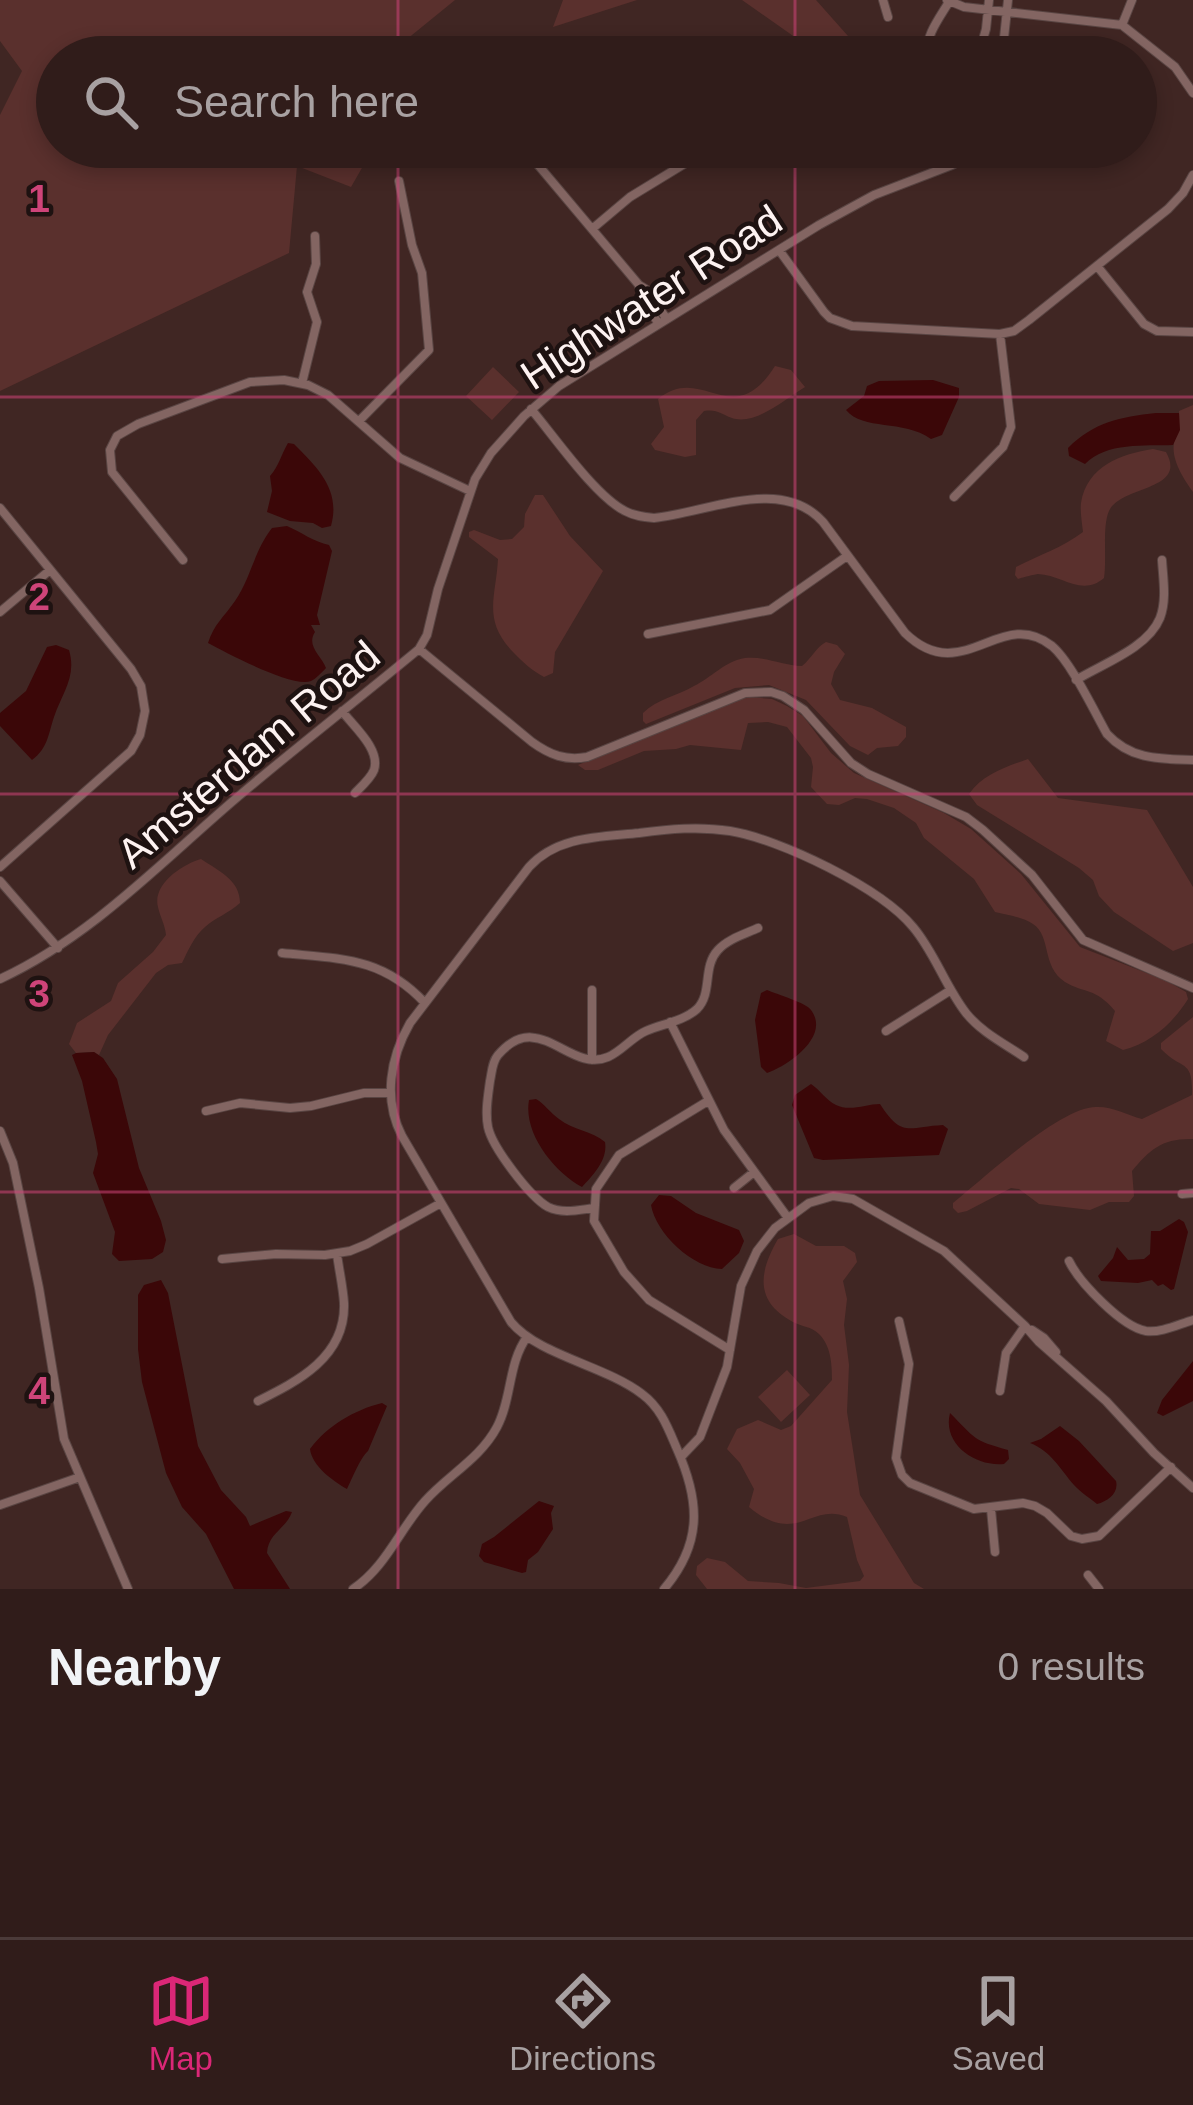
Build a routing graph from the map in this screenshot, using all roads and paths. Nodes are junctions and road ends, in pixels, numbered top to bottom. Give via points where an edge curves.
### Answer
1 (883, 0) edge
2 (1008, 0) edge
3 (1132, 0) edge
4 (948, 1) edge
5 (989, 5) edge
6 (1006, 11) junction
7 (889, 17) dead end
8 (1121, 25) junction
9 (929, 36) edge
10 (982, 36) edge
11 (1004, 36) edge
12 (1135, 36) edge
13 (1157, 53) edge
14 (1193, 93) edge
15 (541, 168) edge
16 (678, 168) edge
17 (942, 168) edge
18 (1193, 175) edge
19 (399, 181) dead end
20 (592, 229) junction
21 (315, 236) dead end
22 (779, 250) junction
23 (1097, 266) junction
24 (662, 321) junction
25 (1193, 332) edge
26 (1000, 334) junction
27 (302, 383) junction
28 (531, 409) junction
29 (358, 421) junction
30 (470, 491) junction
31 (954, 497) dead end
32 (0, 508) edge
33 (847, 556) junction
34 (183, 560) dead end
35 (1162, 560) dead end
36 (50, 570) junction
37 (0, 612) edge
38 (648, 634) dead end
39 (419, 650) junction
40 (1076, 680) junction
41 (342, 711) junction
42 (1193, 760) edge
43 (356, 793) dead end
44 (0, 867) edge
45 (0, 881) edge
46 (758, 928) dead end
47 (58, 948) junction
48 (282, 953) dead end
49 (0, 979) edge
50 (1193, 988) edge
51 (592, 990) dead end
52 (951, 990) junction
53 (425, 1004) junction
54 (670, 1022) junction
55 (886, 1031) dead end
56 (1024, 1057) dead end
57 (592, 1060) junction
58 (390, 1093) junction
59 (708, 1100) junction
60 (206, 1111) dead end
61 (0, 1130) edge
62 (754, 1172) junction
63 (734, 1188) dead end
64 (441, 1203) junction
65 (594, 1208) junction
66 (788, 1218) junction
67 (337, 1254) junction
68 (222, 1259) dead end
69 (1069, 1261) dead end
70 (1193, 1320) edge
71 (899, 1321) dead end
72 (1025, 1326) junction
73 (527, 1337) junction
74 (730, 1350) junction
75 (1000, 1391) dead end
76 (258, 1401) dead end
77 (670, 1432) junction
78 (700, 1437) junction
79 (681, 1457) junction
80 (1171, 1467) junction
81 (80, 1477) junction
82 (1193, 1488) edge
83 (0, 1505) edge
84 (991, 1508) junction
85 (995, 1552) dead end
86 (1088, 1575) dead end
87 (128, 1589) edge
88 (353, 1589) edge
89 (664, 1589) edge
90 (1099, 1589) edge

1 - 7 street
2 - 6 street
3 - 8 street
4 - 5 street
4 - 9 street
5 - 6 street
5 - 10 street
6 - 8 street
6 - 11 street
8 - 12 street
13 - 14 street
15 - 20 street
16 - 20 street
17 - 22 street, Highwater Road via 860,202
18 - 23 street via 1175,202
19 - 29 street via 422,273 429,350
20 - 24 street via 647,290
21 - 27 street via 307,292 317,322
22 - 24 street, Highwater Road
22 - 26 street via 841,323
23 - 25 street via 1144,324
23 - 26 street
24 - 28 street, Highwater Road
26 - 31 street via 1011,427 1003,447
27 - 29 street
27 - 34 street via 250,382 118,436 112,472
28 - 30 street, Highwater Road
28 - 33 street via 621,509 654,518 786,499 816,514
29 - 30 street via 400,458
30 - 39 street, Highwater Road
32 - 36 street
33 - 38 street via 770,610
33 - 40 street via 924,649 960,653 1028,635 1050,645
35 - 40 street via 1163,603 1152,631
36 - 37 street
36 - 44 street via 137,677 144,724 124,759
39 - 41 street, Amsterdam Road
39 - 50 street, Amsterdam Road via 545,752 565,758 587,757 746,693 783,696 851,763 982,830 1032,875 1083,940
40 - 42 street via 1125,750
41 - 43 street via 375,759
41 - 47 street, Amsterdam Road
45 - 47 street
46 - 54 street via 718,950 699,1007
47 - 49 street, Amsterdam Road
48 - 53 street via 362,962 395,976
51 - 57 street
52 - 53 street via 911,925 868,888 742,833 677,828 574,841 536,859
52 - 55 street
52 - 56 street via 981,1028
53 - 58 street via 400,1044
54 - 57 street
54 - 59 street
57 - 65 street via 540,1038 515,1043 495,1060 486,1112 494,1144 543,1204
58 - 60 street
58 - 64 street via 397,1126
59 - 62 street
59 - 65 street via 619,1155 600,1180
61 - 81 street via 14,1163 64,1438
62 - 63 street
62 - 66 street
64 - 67 street
64 - 73 street
65 - 74 street via 600,1235 639,1290
66 - 72 street via 818,1199 853,1199 944,1251
66 - 74 street via 748,1268
67 - 68 street
67 - 76 street via 344,1311 333,1346 312,1372
69 - 70 street via 1132,1326 1153,1331
71 - 84 street via 909,1364 900,1470 914,1487 964,1507
72 - 75 street via 1006,1353
72 - 80 street
73 - 77 street via 644,1395
73 - 88 street via 489,1441 427,1499
74 - 78 street
77 - 78 street
77 - 79 street
78 - 79 street
79 - 89 street via 694,1522 680,1568
80 - 82 street
80 - 84 street via 1099,1536 1065,1532 1035,1505
81 - 83 street
81 - 87 street
84 - 85 street
86 - 90 street

